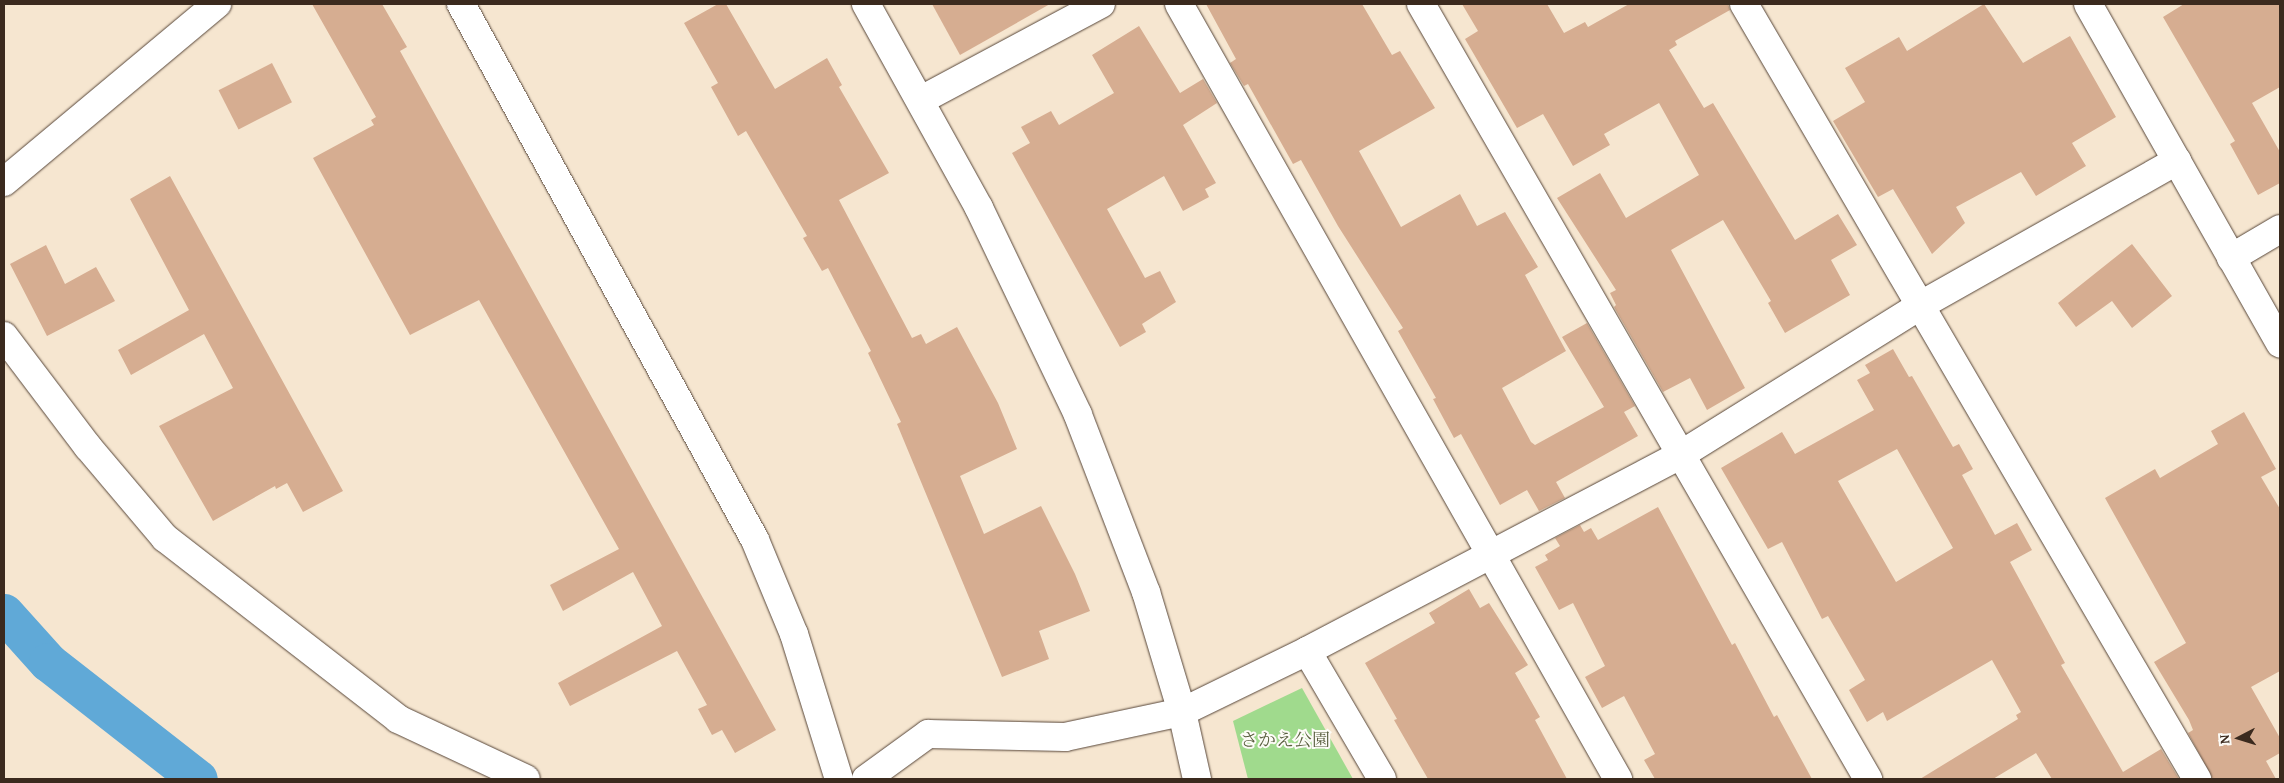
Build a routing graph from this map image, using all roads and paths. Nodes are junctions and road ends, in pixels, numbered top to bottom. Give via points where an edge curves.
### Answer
1 (216, 4) edge
2 (462, 4) edge
3 (866, 4) edge
4 (1100, 4) edge
5 (1179, 4) edge
6 (1421, 4) edge
7 (1744, 4) edge
8 (2088, 4) edge
9 (921, 100) junction
10 (2177, 161) junction
11 (4, 182) edge
12 (2280, 229) edge
13 (2231, 258) junction
14 (1921, 305) junction
15 (4, 336) edge
16 (2280, 344) edge
17 (1682, 454) junction
18 (1490, 557) junction
19 (1307, 652) junction
20 (1182, 712) junction
21 (526, 779) edge
22 (839, 779) edge
23 (866, 779) edge
24 (1196, 779) edge
25 (1382, 779) edge
26 (1618, 779) edge
27 (1868, 779) edge
28 (2197, 779) edge

1 - 11 street
2 - 22 street via 755,540 794,634
3 - 9 street
4 - 9 street
5 - 18 street
6 - 17 street
7 - 14 street
8 - 10 street
9 - 20 street via 979,208 1078,415 1146,592
10 - 13 street
10 - 14 street
12 - 13 street
13 - 16 street
14 - 17 street
14 - 28 street
15 - 21 street via 88,447 165,538 398,719
17 - 18 street
17 - 27 street
18 - 19 street
18 - 26 street
19 - 20 street
19 - 25 street
20 - 23 street via 1065,737 928,734
20 - 24 street

